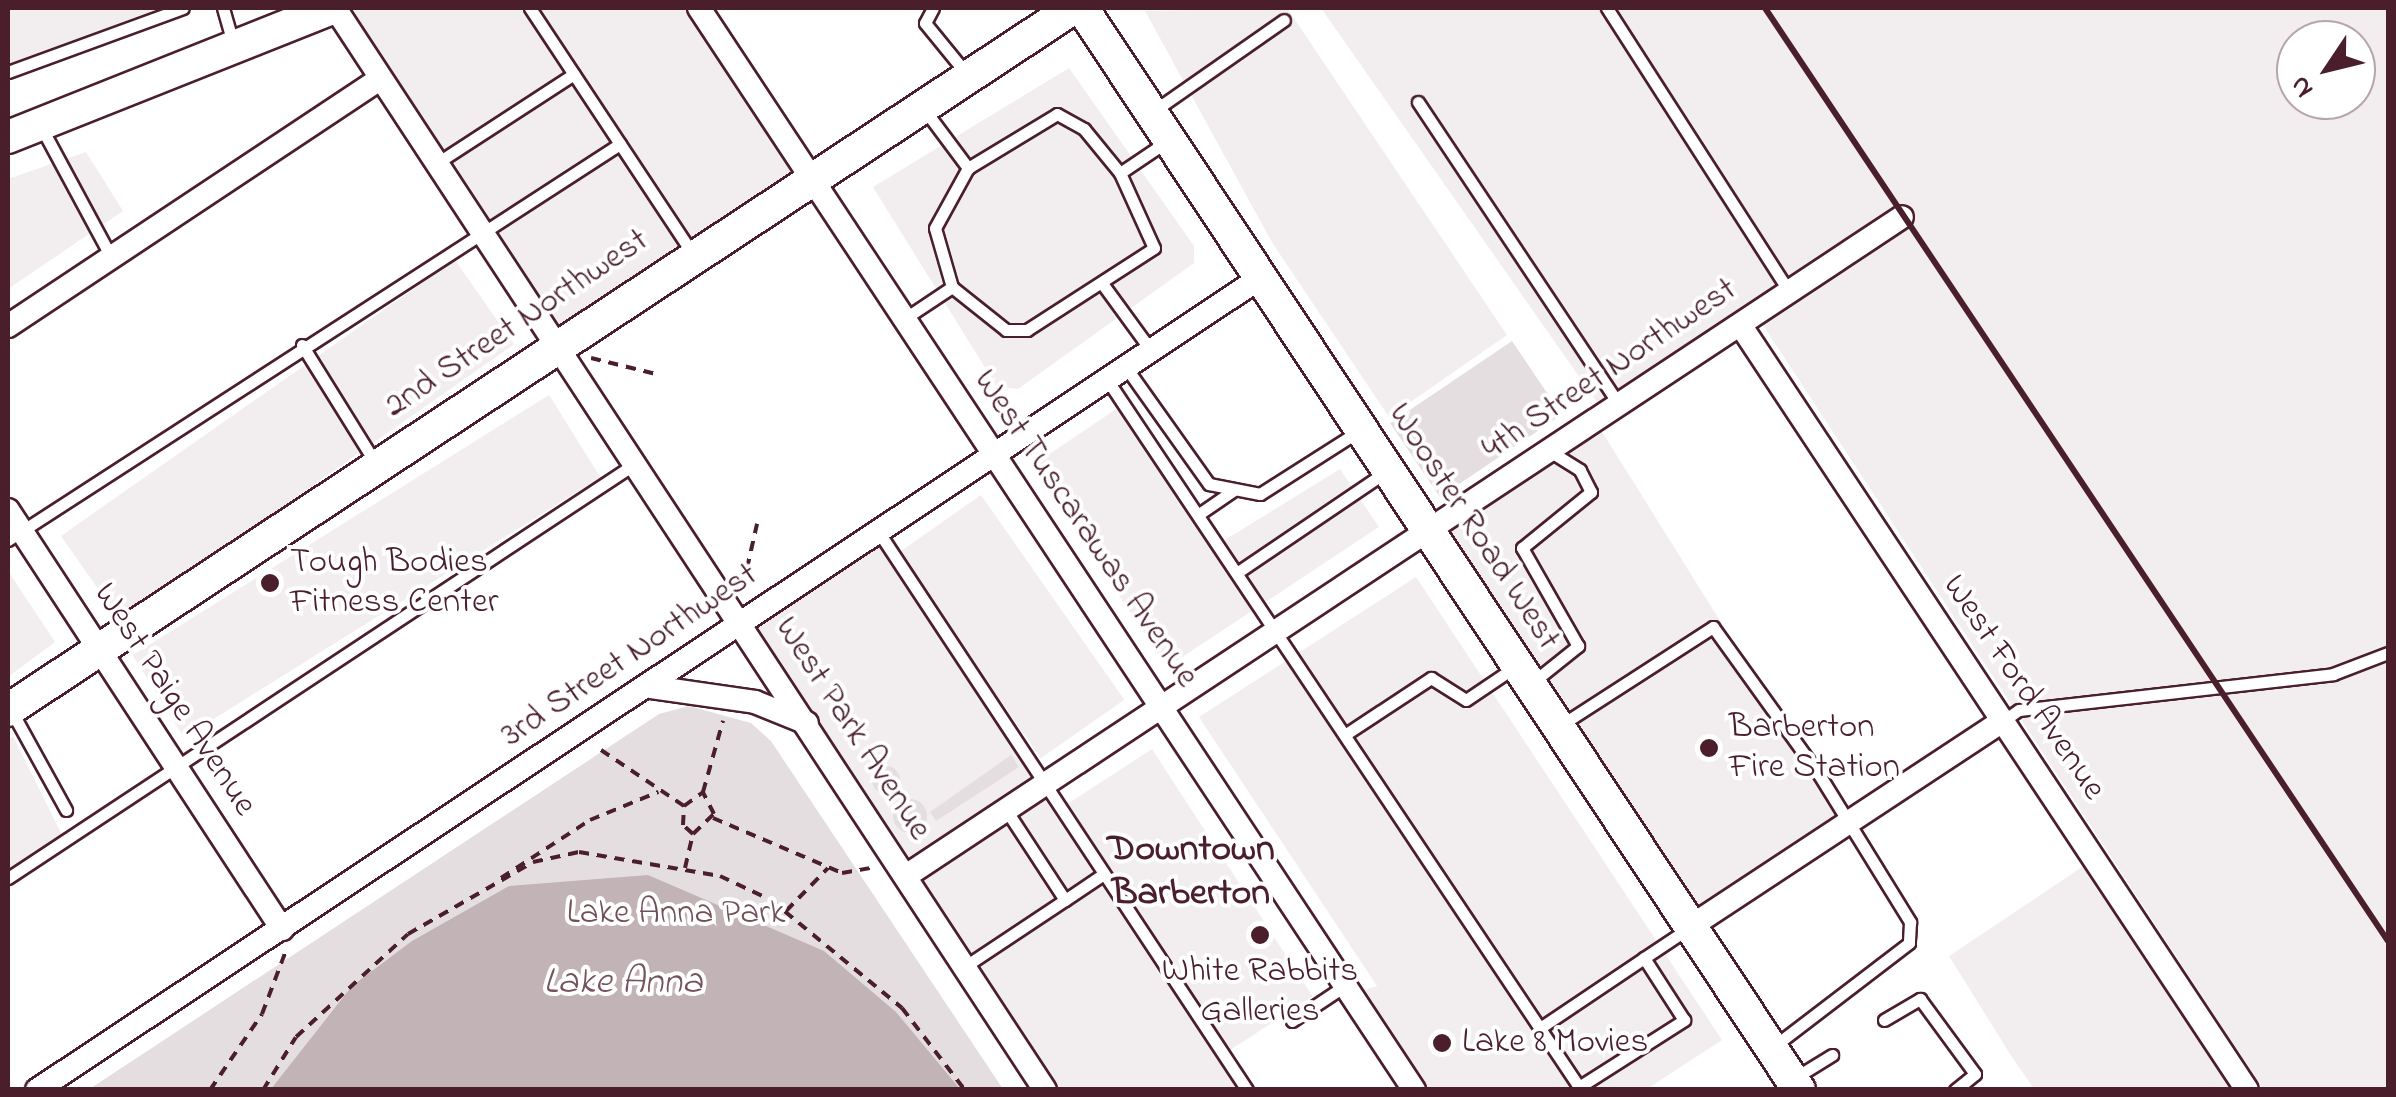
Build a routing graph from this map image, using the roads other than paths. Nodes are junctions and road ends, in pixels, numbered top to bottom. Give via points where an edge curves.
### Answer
1 (183, 8) edge
2 (222, 8) edge
3 (334, 8) edge
4 (530, 8) edge
5 (933, 8) edge
6 (1073, 8) edge
7 (1082, 8) edge
8 (1608, 8) edge
9 (703, 9) edge
10 (1284, 20) dead end
11 (237, 53) junction
12 (8, 72) edge
13 (574, 74) junction
14 (968, 76) junction
15 (380, 79) junction
16 (1418, 102) dead end
17 (922, 106) junction
18 (40, 125) junction
19 (1160, 126) junction
20 (8, 137) edge
21 (620, 144) junction
22 (437, 164) junction
23 (968, 168) junction
24 (1120, 173) junction
25 (811, 177) junction
26 (1902, 217) dead end
27 (483, 234) junction
28 (694, 255) junction
29 (111, 258) junction
30 (1260, 278) junction
31 (1104, 286) junction
32 (952, 287) junction
33 (1790, 293) junction
34 (904, 319) junction
35 (8, 326) edge
36 (1741, 326) junction
37 (566, 340) junction
38 (302, 345) junction
39 (1150, 349) junction
40 (1115, 372) junction
41 (1620, 406) junction
42 (1361, 430) junction
43 (1551, 452) junction
44 (992, 456) junction
45 (636, 463) junction
46 (378, 466) junction
47 (1388, 470) junction
48 (1234, 490) junction
49 (8, 510) edge
50 (1198, 514) junction
51 (878, 532) junction
52 (1429, 532) junction
53 (14, 536) edge
54 (1238, 572) junction
55 (750, 617) junction
56 (1278, 630) junction
57 (98, 650) junction
58 (2388, 653) edge
59 (1523, 675) junction
60 (651, 687) junction
61 (1161, 706) junction
62 (8, 709) edge
63 (2004, 721) junction
64 (807, 723) junction
65 (1558, 728) junction
66 (1346, 734) junction
67 (175, 766) junction
68 (1042, 786) junction
69 (66, 810) dead end
70 (1006, 810) junction
71 (1849, 823) junction
72 (1102, 875) junction
73 (906, 876) junction
74 (8, 878) edge
75 (1066, 900) junction
76 (1690, 928) junction
77 (282, 929) junction
78 (1644, 958) junction
79 (964, 967) junction
80 (1346, 985) junction
81 (1292, 1020) dead end
82 (1884, 1020) dead end
83 (1540, 1028) junction
84 (1771, 1048) junction
85 (1832, 1054) dead end
86 (1796, 1085) edge
87 (1580, 1088) edge
88 (37, 1090) edge
89 (1045, 1090) edge
90 (1248, 1090) edge
91 (1414, 1090) edge
92 (1955, 1090) edge
93 (2247, 1090) edge

1 - 12 lane
2 - 11 lane
3 - 11 main road
3 - 15 street, West Park Avenue
4 - 13 lane
5 - 14 lane via 925,23
6 - 14 main road, 2nd Street Northwest
7 - 19 main road, Wooster Road West
8 - 33 lane
9 - 25 street, West Tuscarawas Avenue
10 - 19 lane
11 - 18 main road
13 - 21 lane
13 - 22 lane
14 - 17 main road, 2nd Street Northwest
15 - 22 street, West Park Avenue
15 - 29 street
16 - 41 lane
17 - 23 lane
17 - 25 main road, 2nd Street Northwest
18 - 20 main road
18 - 29 lane
19 - 24 lane
19 - 30 main road, Wooster Road West
21 - 27 lane
21 - 28 lane
22 - 27 street, West Park Avenue
23 - 24 lane via 1057,114 1084,130
23 - 32 lane via 935,228
24 - 31 lane via 1154,248
25 - 28 main road, 2nd Street Northwest
25 - 34 street, West Tuscarawas Avenue
26 - 33 street, 4th Street Northwest
27 - 37 street, West Park Avenue
27 - 38 lane
28 - 37 main road, 2nd Street Northwest
29 - 35 street
30 - 39 street, 3rd Street Northwest
30 - 42 main road, Wooster Road West
31 - 32 lane via 1027,330 1006,330
31 - 39 lane
32 - 34 lane
33 - 36 street, 4th Street Northwest
34 - 44 street, West Tuscarawas Avenue
36 - 41 street, 4th Street Northwest
36 - 63 street, West Ford Avenue
37 - 45 street, West Park Avenue
37 - 46 main road, 2nd Street Northwest
38 - 46 lane
38 - 53 lane
39 - 40 street, 3rd Street Northwest
40 - 44 street, 3rd Street Northwest
40 - 48 lane via 1198,476
40 - 50 lane
41 - 43 street, 4th Street Northwest
42 - 47 main road, Wooster Road West
42 - 48 lane via 1260,494
43 - 52 street, 4th Street Northwest
43 - 59 lane via 1580,470 1592,492 1529,538 1520,558 1578,646
44 - 51 street, 3rd Street Northwest
44 - 61 street, West Tuscarawas Avenue
45 - 55 street, West Park Avenue
45 - 67 lane
46 - 57 main road, 2nd Street Northwest
47 - 52 main road, Wooster Road West
47 - 54 lane
48 - 50 lane
49 - 53 street, West Paige Avenue
50 - 54 lane
51 - 55 street, 3rd Street Northwest
51 - 68 lane
52 - 56 street, 4th Street Northwest
52 - 59 main road, Wooster Road West
53 - 57 street, West Paige Avenue
54 - 56 lane
55 - 60 street, 3rd Street Northwest
55 - 64 street, West Park Avenue
56 - 61 street, 4th Street Northwest
56 - 66 lane
57 - 62 main road, 2nd Street Northwest
57 - 67 street, West Paige Avenue
58 - 63 lane via 2333,674 2057,705
59 - 65 main road, Wooster Road West
59 - 66 lane via 1466,700 1431,678
60 - 64 street via 755,702
60 - 77 street, 3rd Street Northwest
61 - 68 street, 4th Street Northwest
61 - 80 street, West Tuscarawas Avenue
62 - 69 lane
63 - 71 street
63 - 93 street, West Ford Avenue
64 - 73 street, West Park Avenue
65 - 71 lane via 1712,627
65 - 76 main road, Wooster Road West
66 - 83 lane
67 - 74 lane
67 - 77 street, West Paige Avenue
68 - 70 street, 4th Street Northwest
68 - 72 lane
70 - 73 street, 4th Street Northwest
70 - 75 lane
71 - 76 street
71 - 84 lane via 1910,922 1910,943
72 - 75 lane
72 - 90 lane
73 - 79 street, West Park Avenue
75 - 79 lane
76 - 78 lane
76 - 84 main road, Wooster Road West
77 - 88 street, 3rd Street Northwest
78 - 83 lane
78 - 87 lane via 1684,1020
79 - 89 street, West Park Avenue
80 - 81 lane
80 - 91 street, West Tuscarawas Avenue
82 - 92 lane via 1920,998 1975,1074
83 - 87 lane
84 - 86 main road, Wooster Road West
85 - 86 lane

